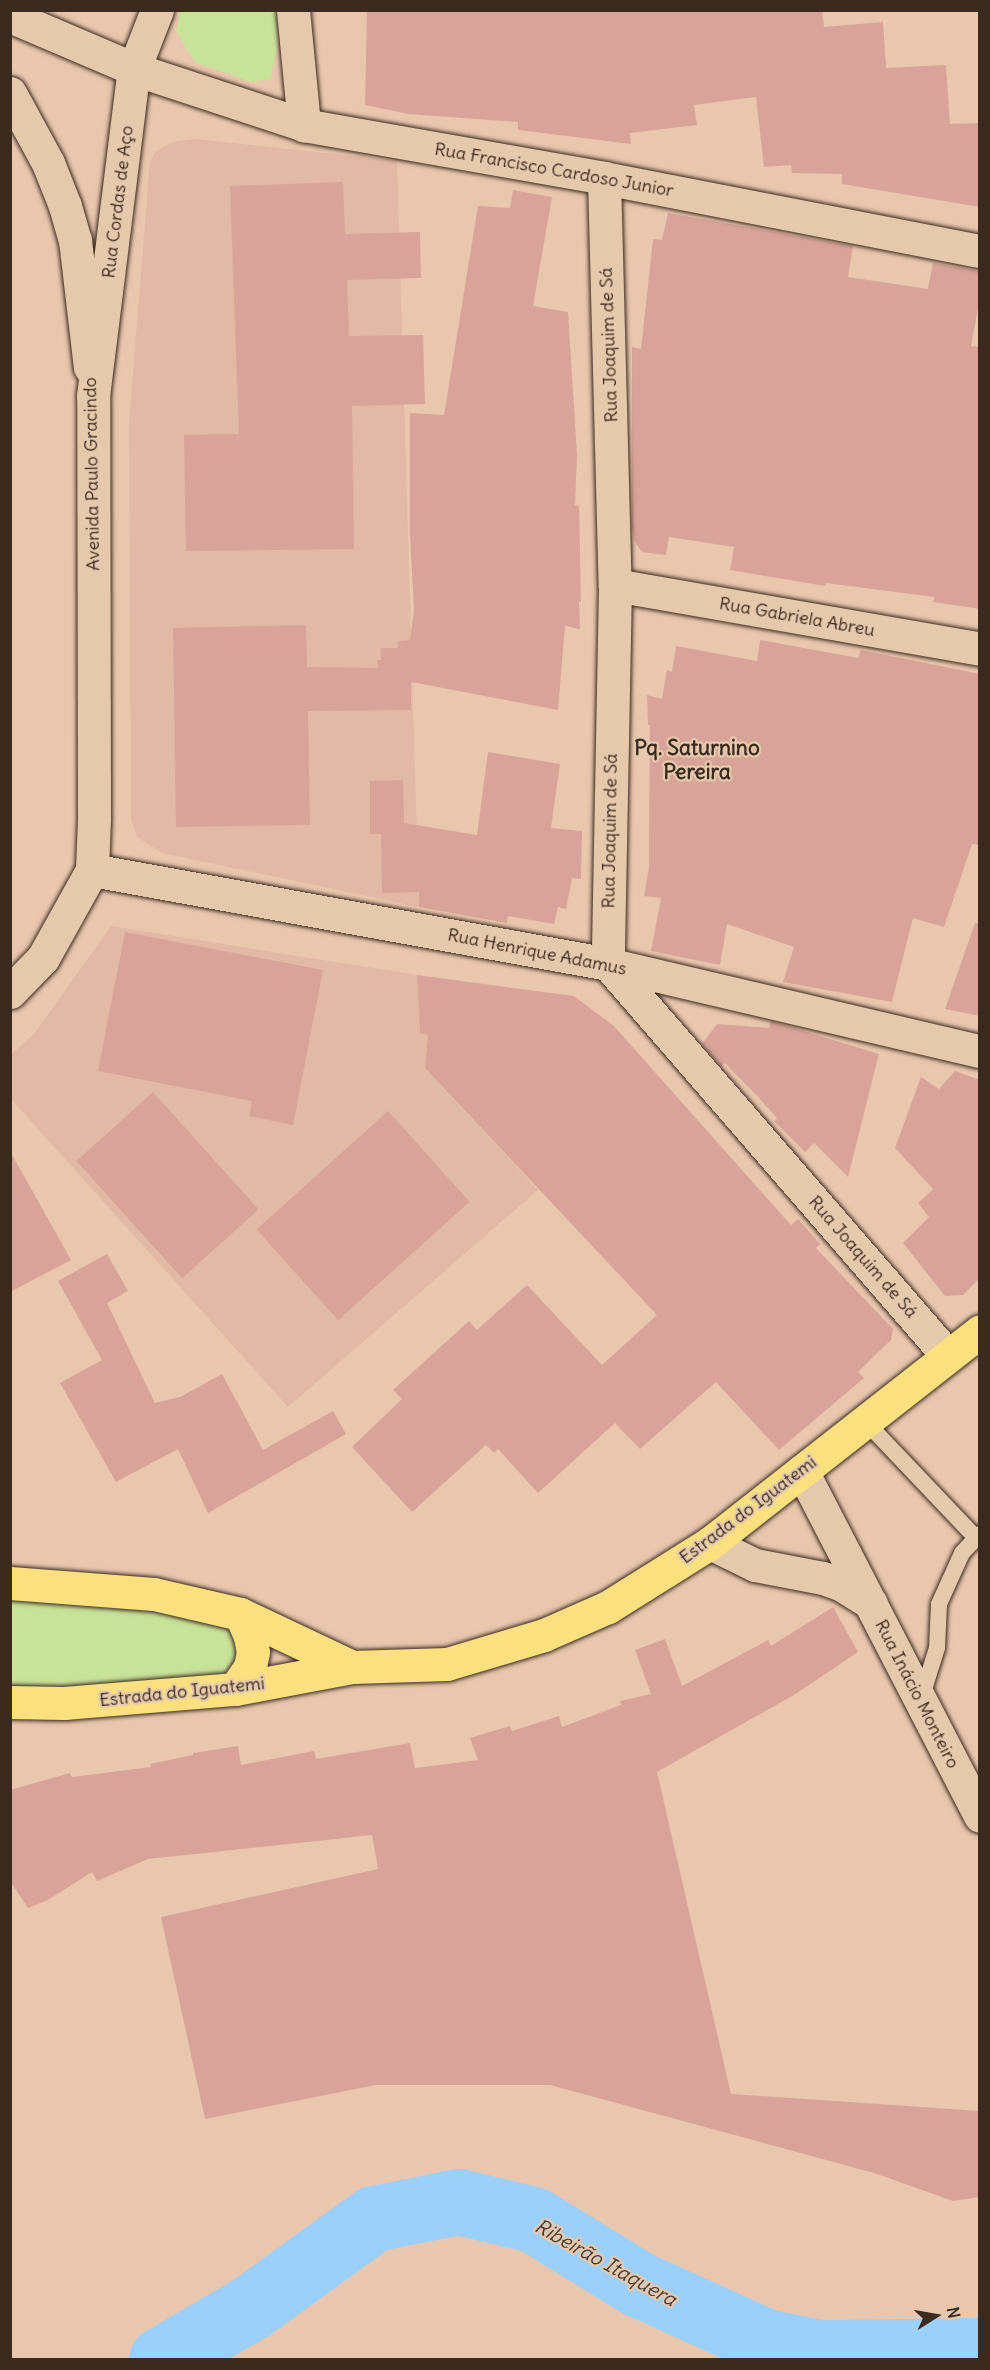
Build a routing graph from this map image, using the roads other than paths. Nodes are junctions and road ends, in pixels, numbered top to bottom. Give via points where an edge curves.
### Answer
1 (157, 10) edge
2 (293, 10) edge
3 (10, 16) edge
4 (134, 69) junction
5 (10, 93) edge
6 (304, 125) junction
7 (604, 178) junction
8 (980, 251) edge
9 (93, 396) junction
10 (615, 585) junction
11 (980, 649) edge
12 (92, 870) junction
13 (608, 964) junction
14 (10, 992) edge
15 (980, 1051) edge
16 (980, 1331) edge
17 (948, 1356) junction
18 (865, 1421) junction
19 (802, 1471) junction
20 (978, 1536) edge
21 (710, 1543) junction
22 (10, 1583) edge
23 (871, 1603) junction
24 (240, 1614) junction
25 (352, 1667) junction
26 (235, 1689) junction
27 (921, 1701) junction
28 (10, 1702) edge
29 (980, 1816) edge

1 - 4 street, Rua Cordas de Aço
2 - 6 street
3 - 4 street
4 - 6 street, Rua Francisco Cardoso Junior
4 - 9 street, Rua Cordas de Aço
5 - 9 street, Avenida Paulo Gracindo via 48,163 75,240
6 - 7 street, Rua Francisco Cardoso Junior
7 - 8 street, Rua Francisco Cardoso Junior
7 - 10 street, Rua Joaquim de Sá
9 - 12 street, Avenida Paulo Gracindo
10 - 11 street, Rua Gabriela Abreu
10 - 13 street, Rua Joaquim de Sá
12 - 13 street, Rua Henrique Adamus
12 - 14 street via 43,958
13 - 15 street, Rua Henrique Adamus
13 - 17 street, Rua Joaquim de Sá
16 - 17 main road, Estrada do Iguatemi
17 - 18 main road, Estrada do Iguatemi
18 - 19 main road, Estrada do Iguatemi
18 - 20 lane
19 - 21 main road, Estrada do Iguatemi
19 - 23 street, Rua Inácio Monteiro
20 - 27 lane via 962,1553 939,1604 937,1648
21 - 23 street, Rua Inácio Monteiro via 756,1565 842,1585
21 - 25 main road, Estrada do Iguatemi via 608,1606 544,1635 447,1664
22 - 24 main road, Estrada do Iguatemi via 154,1594
23 - 27 street, Rua Inácio Monteiro
24 - 25 main road, Estrada do Iguatemi
24 - 26 main road via 253,1652 250,1667
25 - 26 main road, Estrada do Iguatemi
26 - 28 main road, Estrada do Iguatemi via 64,1703
27 - 29 street, Rua Inácio Monteiro

